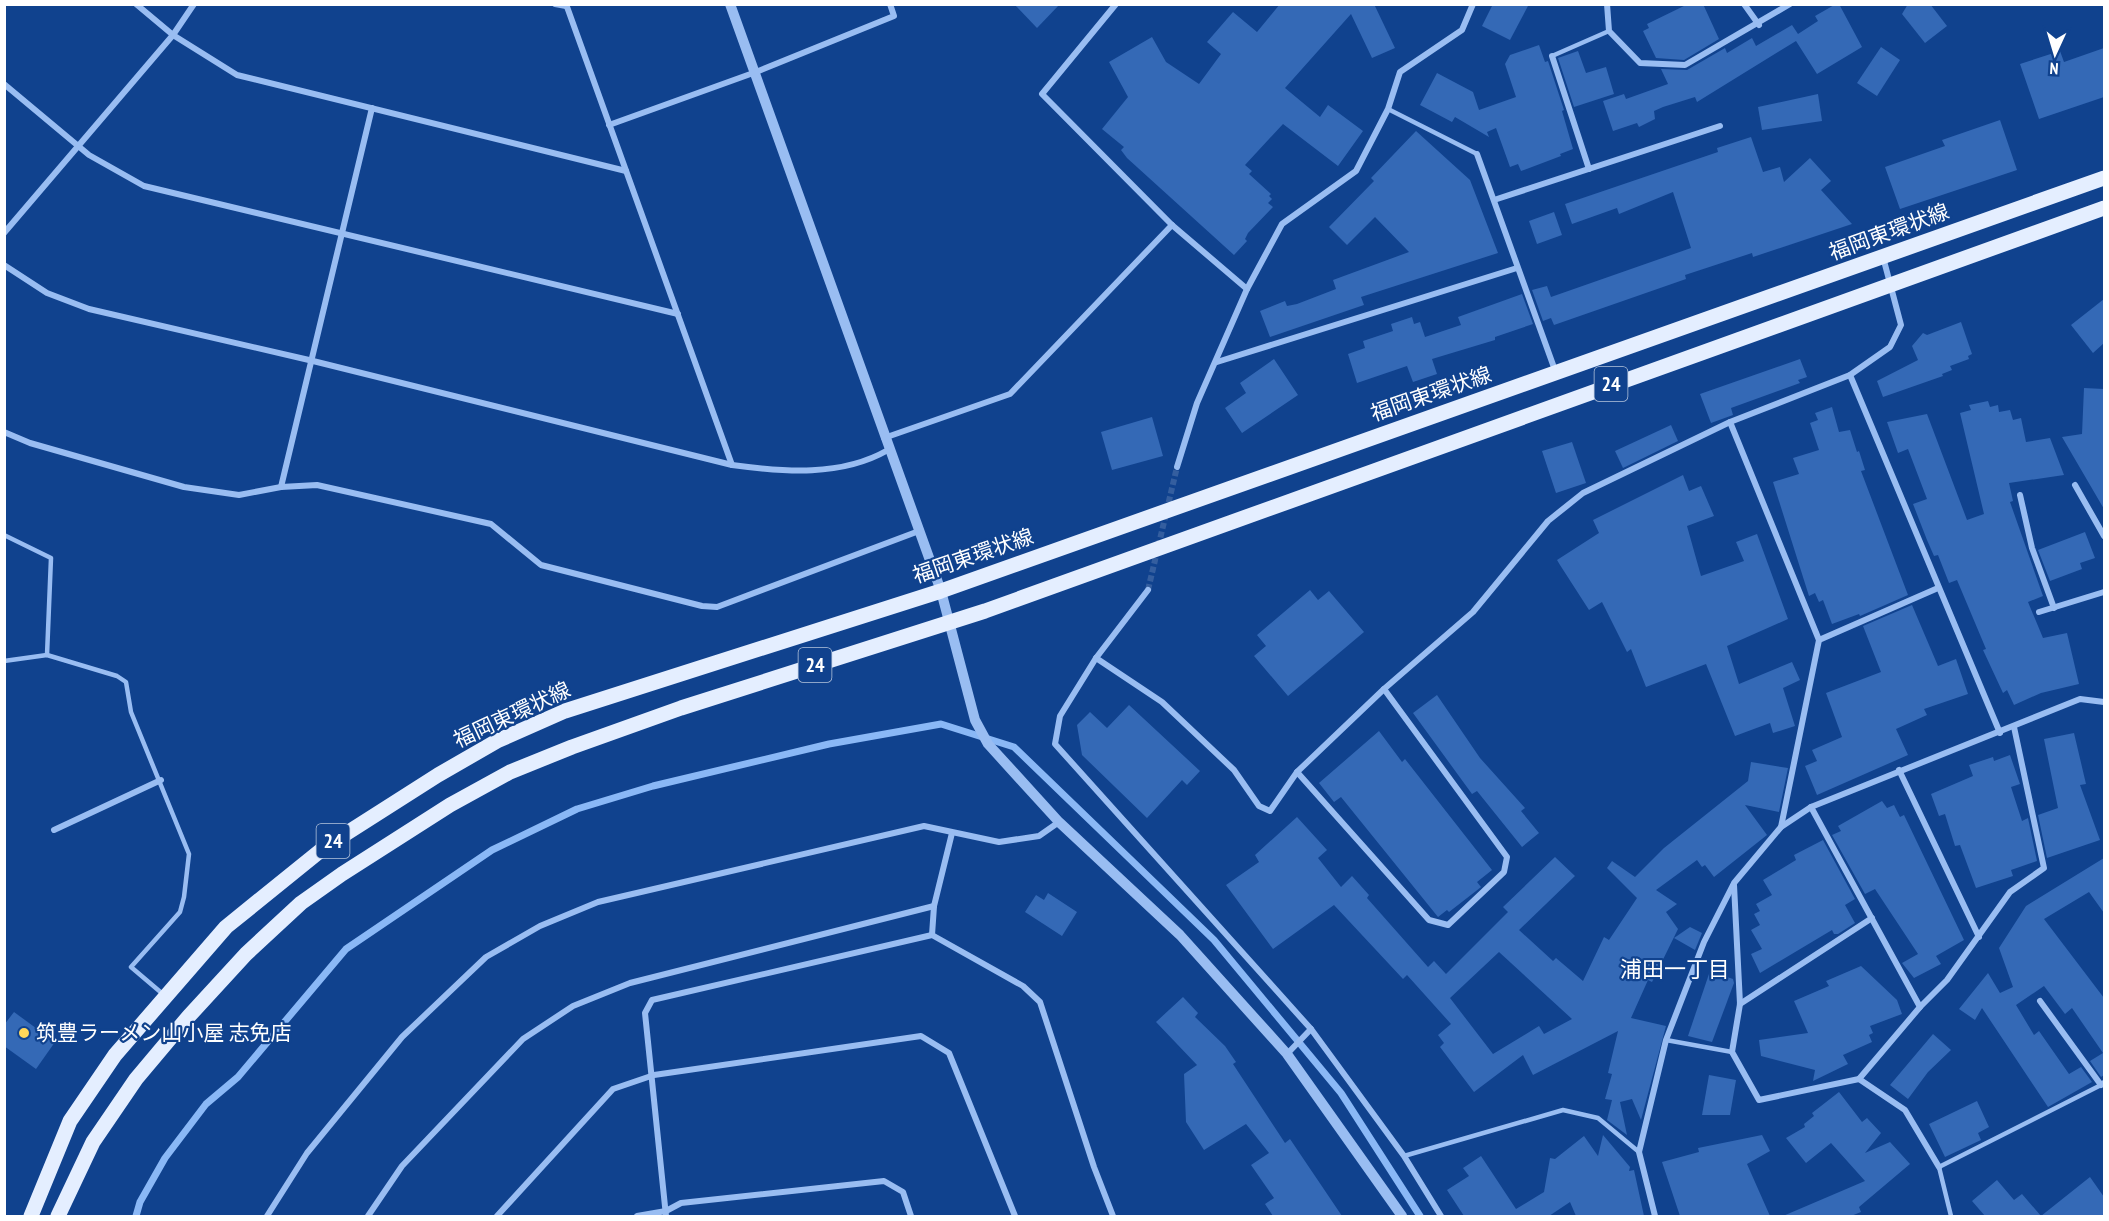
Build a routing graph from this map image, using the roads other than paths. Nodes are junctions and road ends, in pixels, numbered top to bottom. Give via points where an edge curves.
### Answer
1 (136, 4) edge
2 (194, 4) edge
3 (555, 4) edge
4 (730, 4) edge
5 (890, 4) edge
6 (1116, 4) edge
7 (1473, 4) edge
8 (1606, 4) edge
9 (1744, 4) edge
10 (1790, 4) edge
11 (566, 5) edge
12 (1759, 25) junction
13 (1609, 31) junction
14 (173, 35) junction
15 (1552, 56) joint
16 (756, 72) junction
17 (4, 84) edge
18 (372, 108) junction
19 (1388, 109) junction
20 (609, 125) junction
21 (1720, 126) dead end
22 (77, 145) junction
23 (1477, 154) joint
24 (1589, 169) junction
25 (626, 171) junction
26 (2104, 178) edge
27 (1494, 200) junction
28 (2104, 208) edge
29 (1172, 225) junction
30 (4, 233) edge
31 (341, 235) junction
32 (1882, 257) junction
33 (4, 265) edge
34 (1517, 268) junction
35 (1891, 284) junction
36 (1247, 289) junction
37 (678, 314) junction
38 (309, 360) junction
39 (1217, 362) junction
40 (1556, 373) junction
41 (1850, 375) junction
42 (1730, 422) junction
43 (4, 432) edge
44 (884, 438) junction
45 (888, 450) junction
46 (732, 465) junction
47 (1177, 467) tunnel mouth
48 (2075, 485) dead end
49 (281, 487) junction
50 (2020, 495) dead end
51 (918, 531) junction
52 (4, 535) edge
53 (2104, 536) edge
54 (1938, 588) junction
55 (1149, 590) tunnel mouth
56 (941, 591) junction
57 (2104, 592) edge
58 (2054, 608) junction
59 (2039, 612) dead end
60 (949, 622) junction
61 (1819, 640) junction
62 (47, 655) junction
63 (1096, 658) junction
64 (4, 661) edge
65 (1384, 689) junction
66 (2104, 702) edge
67 (2014, 728) junction
68 (2000, 733) junction
69 (1899, 770) junction
70 (1297, 772) junction
71 (161, 780) junction
72 (1811, 807) junction
73 (1059, 822) junction
74 (1781, 827) junction
75 (54, 830) dead end
76 (952, 833) junction
77 (1734, 883) junction
78 (934, 906) junction
79 (1872, 918) junction
80 (933, 935) junction
81 (1979, 937) junction
82 (164, 995) junction
83 (2040, 1001) dead end
84 (1740, 1004) junction
85 (1920, 1006) junction
86 (1311, 1029) junction
87 (1666, 1040) junction
88 (1732, 1052) junction
89 (1287, 1054) junction
90 (654, 1075) junction
91 (1859, 1079) junction
92 (2103, 1084) edge
93 (1639, 1152) junction
94 (1404, 1156) junction
95 (1939, 1167) junction
96 (666, 1214) edge
97 (31, 1216) edge
98 (58, 1216) edge
99 (267, 1216) edge
100 (368, 1216) edge
101 (497, 1216) edge
102 (637, 1216) edge
103 (911, 1216) edge
104 (1015, 1216) edge
105 (1113, 1216) edge
106 (1402, 1216) edge
107 (1441, 1216) edge
108 (1655, 1216) edge
109 (1951, 1216) edge

1 - 14 street
2 - 14 street
3 - 11 street
4 - 16 street
5 - 16 street via 894,16
6 - 29 street via 1042,94
7 - 19 street via 1462,30 1400,72
8 - 13 street
9 - 12 street
10 - 12 street
11 - 20 street
12 - 13 street via 1685,65 1640,63
13 - 15 lane
14 - 18 street via 237,75
14 - 22 street
15 - 24 street
16 - 20 street
16 - 44 street
17 - 22 street
18 - 25 street
18 - 31 street
19 - 23 lane
19 - 36 street via 1356,171 1282,224
20 - 25 street
21 - 24 street
22 - 30 street
22 - 31 street via 144,186
23 - 27 street
24 - 27 street
25 - 37 street
26 - 32 main road, 福岡東環状線 / 24
27 - 34 street
28 - 35 main road, 24
29 - 36 street
29 - 44 street via 1010,394
31 - 37 street
31 - 38 street
32 - 35 street
32 - 40 main road, 福岡東環状線 / 24
33 - 38 street via 47,293 89,309
34 - 39 street
34 - 40 street
35 - 41 street via 1901,325 1890,347
35 - 60 main road, 24
36 - 39 street
37 - 46 street
38 - 46 street
38 - 49 street
39 - 47 street via 1197,404
40 - 56 main road, 福岡東環状線 / 24
41 - 42 street
41 - 54 street
42 - 61 street
42 - 65 street via 1583,493 1548,521 1473,612
43 - 49 street via 184,487 239,495
44 - 45 street
45 - 46 street via 838,468 802,471
45 - 51 street
48 - 53 street
49 - 51 street via 317,484 342,488 491,524 541,565 702,606 717,607
50 - 58 street via 2032,548
51 - 56 street
52 - 62 lane via 51,558
54 - 61 street
54 - 68 street
55 - 63 street
56 - 60 street
56 - 82 main road, 福岡東環状線 / 24 via 565,711 497,741 325,847 226,927
57 - 58 street
58 - 59 street
60 - 73 street via 975,720 988,744
60 - 98 main road, 24 via 681,708 510,772 342,874 301,903 246,954 136,1079 93,1142
61 - 74 street
62 - 64 lane
62 - 71 lane via 126,682 130,712
63 - 70 street via 1162,702 1234,770 1259,806 1270,811
63 - 86 street via 1060,716 1054,744
65 - 70 street
65 - 70 street via 1507,857 1504,872 1448,925 1429,920
66 - 67 street via 2080,699
67 - 68 street
67 - 81 street via 2044,868 2010,892
68 - 69 street
69 - 72 street
69 - 81 street
71 - 75 street
71 - 82 lane via 189,854 184,897 180,912 131,967
72 - 74 street
72 - 79 street
73 - 76 street via 1039,836 999,842
73 - 89 street via 1180,935
74 - 77 street
76 - 78 street
76 - 99 street via 924,826 598,902 540,926 486,957 402,1037 307,1153
77 - 84 street
77 - 87 street via 1704,942
78 - 80 street
78 - 100 street via 630,983 573,1006 524,1040 402,1166
79 - 84 street
79 - 85 street
80 - 90 street via 652,1000 645,1013
80 - 105 street via 1023,986 1040,1002
81 - 85 street via 1947,980
82 - 97 main road, 福岡東環状線 / 24 via 115,1055 70,1121
83 - 92 street
84 - 88 street
85 - 91 street
86 - 89 street
86 - 94 street
87 - 88 lane
87 - 93 street
88 - 91 street via 1759,1100
89 - 106 street
90 - 96 street
90 - 101 street via 613,1089
90 - 104 street via 921,1036 949,1053
91 - 95 street via 1905,1110
92 - 95 lane
93 - 94 lane via 1598,1118 1563,1110
93 - 108 street
94 - 107 street
95 - 109 lane
96 - 102 street
96 - 103 street via 681,1203 884,1181 903,1192

